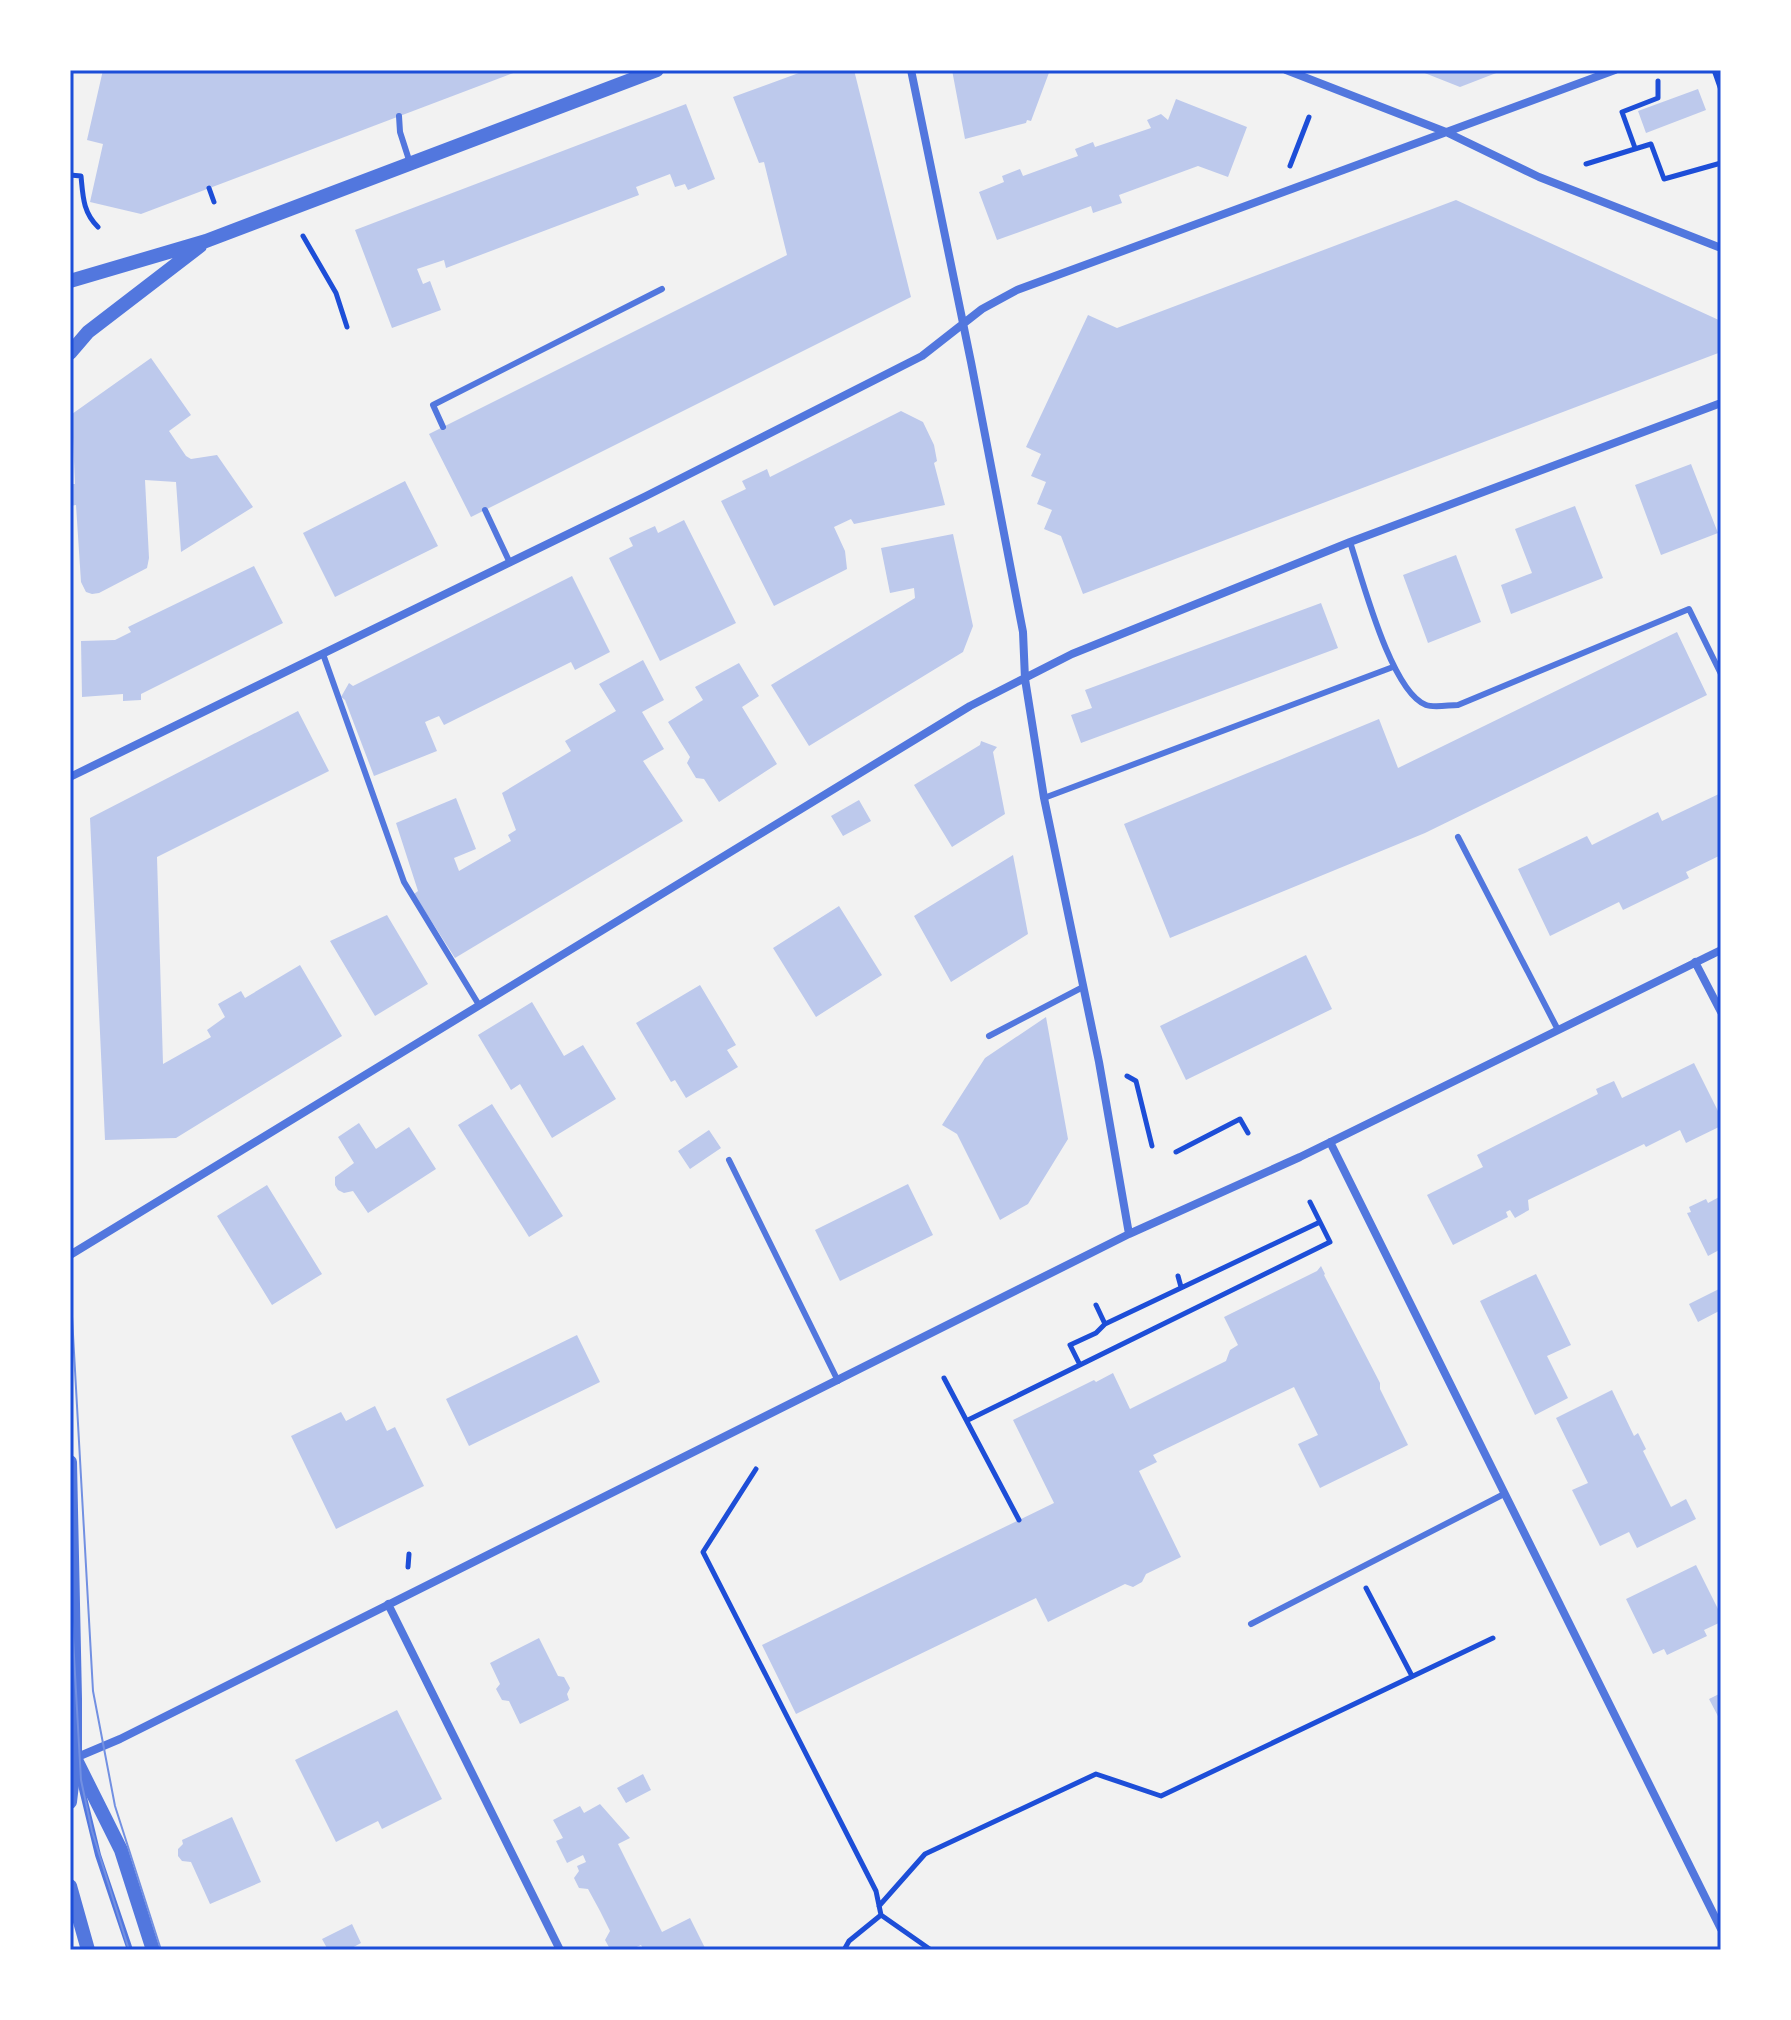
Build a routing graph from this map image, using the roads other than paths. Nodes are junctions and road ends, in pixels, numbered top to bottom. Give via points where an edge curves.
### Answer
1 (657, 70) edge
2 (911, 70) edge
3 (1286, 70) edge
4 (1615, 70) edge
5 (399, 116) dead end
6 (1446, 132) junction
7 (411, 163) junction
8 (206, 241) junction
9 (1721, 248) edge
10 (70, 281) edge
11 (662, 289) dead end
12 (963, 324) junction
13 (70, 353) edge
14 (1721, 403) edge
15 (443, 427) dead end
16 (485, 510) dead end
17 (1350, 542) junction
18 (510, 563) junction
19 (323, 654) junction
20 (1393, 667) junction
21 (1721, 674) edge
22 (1025, 679) junction
23 (70, 777) edge
24 (1044, 798) junction
25 (1458, 837) dead end
26 (1721, 950) edge
27 (1695, 962) junction
28 (1083, 987) junction
29 (479, 1005) junction
30 (1721, 1012) edge
31 (1557, 1028) junction
32 (989, 1036) dead end
33 (1330, 1142) junction
34 (729, 1160) dead end
35 (1129, 1234) junction
36 (70, 1255) edge
37 (838, 1381) junction
38 (70, 1462) edge
39 (1504, 1494) junction
40 (388, 1604) junction
41 (1251, 1624) dead end
42 (72, 1759) edge
43 (70, 1802) edge
44 (70, 1886) edge
45 (1721, 1929) edge
46 (88, 1950) edge
47 (130, 1950) edge
48 (153, 1950) edge
49 (560, 1950) edge

1 - 7 street
2 - 12 street
3 - 6 street
4 - 6 street
5 - 7 lane
6 - 9 street via 1539,177
6 - 12 street via 1017,290
7 - 8 street
8 - 10 street
8 - 13 street via 88,332
11 - 15 lane via 433,405
12 - 18 street via 922,356
12 - 22 street via 1023,632
14 - 17 street
16 - 18 lane
17 - 20 lane
17 - 22 street via 1072,654
18 - 19 street
19 - 23 street
19 - 29 lane via 404,882
20 - 21 lane via 1405,687 1426,705 1458,705 1689,609
20 - 24 lane
22 - 24 street
22 - 29 street via 970,706
24 - 28 street
25 - 31 lane
26 - 27 street
27 - 30 street
27 - 31 street
28 - 32 lane
28 - 35 street
29 - 36 street
31 - 33 street
33 - 35 street
33 - 39 street
34 - 37 lane
35 - 37 street
37 - 40 street
38 - 42 street
39 - 41 lane
39 - 45 street
40 - 42 street
40 - 49 street
42 - 43 street
42 - 47 lane
42 - 48 street via 121,1850
44 - 46 street

